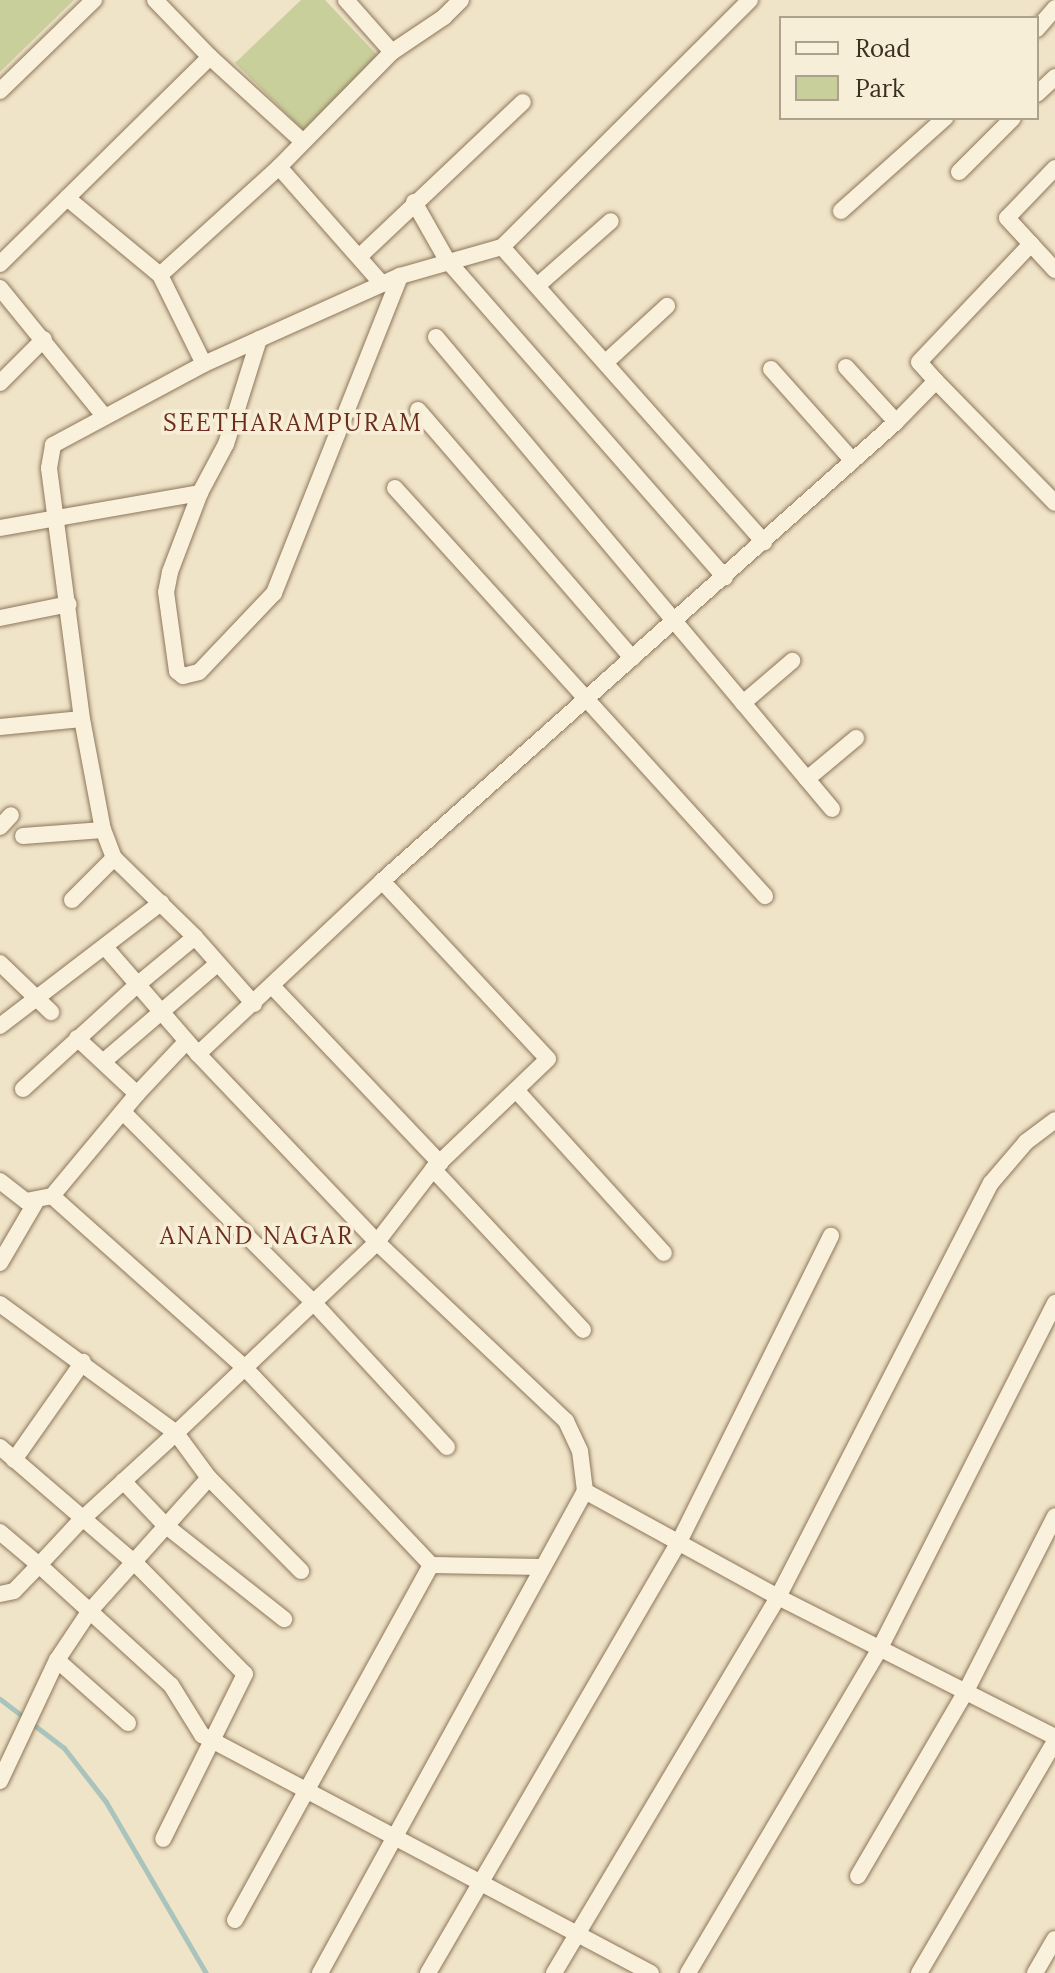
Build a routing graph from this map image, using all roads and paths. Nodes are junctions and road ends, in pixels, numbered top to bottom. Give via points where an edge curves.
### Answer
1 (94, 0) edge
2 (155, 0) edge
3 (346, 0) edge
4 (461, 0) edge
5 (750, 0) edge
6 (1055, 8) edge
7 (1039, 27) edge
8 (392, 52) junction
9 (210, 57) junction
10 (1055, 77) edge
11 (0, 91) edge
12 (1039, 92) edge
13 (523, 102) dead end
14 (943, 120) edge
15 (1011, 120) edge
16 (303, 142) junction
17 (279, 167) junction
18 (1055, 168) edge
19 (959, 172) dead end
20 (67, 198) junction
21 (414, 202) junction
22 (841, 211) dead end
23 (611, 221) dead end
24 (1031, 244) junction
25 (502, 247) junction
26 (360, 256) junction
27 (447, 260) junction
28 (0, 264) edge
29 (1055, 270) edge
30 (160, 275) junction
31 (400, 276) junction
32 (382, 284) junction
33 (537, 286) junction
34 (0, 288) edge
35 (667, 306) dead end
36 (436, 337) dead end
37 (44, 339) junction
38 (259, 339) junction
39 (606, 362) junction
40 (204, 364) junction
41 (846, 367) dead end
42 (771, 369) dead end
43 (936, 381) junction
44 (0, 383) edge
45 (418, 410) dead end
46 (104, 416) junction
47 (896, 422) junction
48 (853, 461) junction
49 (395, 488) dead end
50 (200, 493) junction
51 (1055, 503) edge
52 (58, 518) junction
53 (0, 528) edge
54 (764, 542) junction
55 (725, 578) junction
56 (69, 604) junction
57 (0, 618) edge
58 (674, 620) junction
59 (632, 658) junction
60 (792, 661) dead end
61 (588, 698) junction
62 (743, 703) junction
63 (82, 719) junction
64 (0, 727) edge
65 (856, 738) dead end
66 (807, 779) junction
67 (832, 809) dead end
68 (103, 830) junction
69 (23, 836) dead end
70 (114, 858) junction
71 (382, 881) junction
72 (765, 896) dead end
73 (72, 900) dead end
74 (161, 903) junction
75 (195, 937) junction
76 (105, 947) junction
77 (0, 963) edge
78 (217, 964) junction
79 (137, 985) junction
80 (273, 987) junction
81 (36, 996) junction
82 (254, 1004) junction
83 (51, 1012) dead end
84 (161, 1012) junction
85 (0, 1026) edge
86 (77, 1038) junction
87 (192, 1048) junction
88 (104, 1061) junction
89 (23, 1089) dead end
90 (516, 1090) junction
91 (137, 1094) junction
92 (123, 1112) junction
93 (1055, 1120) edge
94 (437, 1166) junction
95 (0, 1181) edge
96 (45, 1198) junction
97 (831, 1236) dead end
98 (377, 1242) junction
99 (664, 1253) dead end
100 (0, 1263) edge
101 (314, 1303) junction
102 (1055, 1303) edge
103 (0, 1304) edge
104 (583, 1330) dead end
105 (83, 1362) junction
106 (245, 1368) junction
107 (176, 1433) junction
108 (0, 1447) edge
109 (447, 1447) dead end
110 (14, 1460) junction
111 (209, 1478) junction
112 (123, 1481) junction
113 (585, 1491) junction
114 (1055, 1516) edge
115 (81, 1520) junction
116 (165, 1525) junction
117 (0, 1532) edge
118 (679, 1542) junction
119 (135, 1563) junction
120 (39, 1565) junction
121 (431, 1565) junction
122 (542, 1567) junction
123 (301, 1571) dead end
124 (0, 1594) edge
125 (778, 1597) junction
126 (89, 1612) junction
127 (284, 1619) dead end
128 (880, 1648) junction
129 (57, 1660) junction
130 (966, 1691) junction
131 (128, 1723) dead end
132 (1055, 1739) edge
133 (212, 1740) junction
134 (0, 1781) edge
135 (306, 1789) junction
136 (393, 1834) junction
137 (163, 1839) dead end
138 (858, 1876) dead end
139 (480, 1881) junction
140 (235, 1920) dead end
141 (577, 1931) junction
142 (1055, 1939) edge
143 (320, 1973) edge
144 (428, 1973) edge
145 (554, 1973) edge
146 (651, 1973) edge
147 (688, 1973) edge
148 (919, 1973) edge
149 (1035, 1973) edge

1 - 11 street
2 - 9 street
3 - 8 street
4 - 8 street
5 - 25 street
6 - 7 street
8 - 16 street
9 - 16 street
9 - 20 street
10 - 12 street
13 - 21 street
14 - 22 street
15 - 19 street
16 - 17 street
17 - 26 street
17 - 30 street
18 - 24 street via 1007,218
20 - 28 street
20 - 30 street
21 - 26 street
21 - 27 street
23 - 33 street
24 - 29 street
24 - 43 street via 919,362
25 - 27 street
25 - 33 street
26 - 32 street
27 - 31 street
27 - 55 street
30 - 40 street
31 - 32 street
31 - 50 street via 274,593 199,672 188,677 177,671 166,592
32 - 38 street
33 - 39 street
34 - 37 street
35 - 39 street
36 - 58 street
37 - 44 street
37 - 46 street
38 - 40 street
38 - 50 street via 226,444
39 - 54 street
40 - 46 street
41 - 47 street
42 - 48 street
43 - 47 street
43 - 51 street
45 - 59 street
46 - 52 street via 53,445 49,468
47 - 48 street
48 - 54 street
49 - 61 street
50 - 52 street
52 - 53 street
52 - 56 street
54 - 55 street
55 - 58 street
56 - 57 street
56 - 63 street
58 - 59 street
58 - 62 street
59 - 61 street
60 - 62 street
61 - 71 street
61 - 72 street
62 - 66 street
63 - 64 street
63 - 68 street
65 - 66 street
66 - 67 street
68 - 69 street
68 - 70 street
70 - 73 street
70 - 74 street
71 - 80 street
71 - 90 street via 548,1059
74 - 75 street
74 - 76 street
75 - 78 street
75 - 79 street
76 - 79 street
76 - 81 street
77 - 81 street
78 - 82 street
78 - 84 street
79 - 84 street
79 - 86 street
80 - 82 street
80 - 94 street
81 - 83 street
81 - 85 street
82 - 87 street
84 - 87 street
84 - 88 street
86 - 88 street
86 - 89 street
87 - 91 street
87 - 98 street
88 - 91 street
90 - 94 street
90 - 99 street
91 - 92 street
92 - 96 street
92 - 101 street
93 - 125 street via 1026,1142 991,1183
94 - 98 street
94 - 104 street
95 - 96 street via 26,1201
96 - 100 street
96 - 106 street
97 - 118 street
98 - 101 street
98 - 113 street via 566,1421 580,1451
101 - 106 street
101 - 109 street
102 - 128 street
103 - 105 street
105 - 107 street
105 - 110 street
106 - 107 street
106 - 121 street
107 - 111 street
107 - 112 street
108 - 110 street
110 - 115 street
111 - 116 street
111 - 123 street
112 - 115 street
112 - 116 street
113 - 118 street
113 - 122 street
114 - 130 street
115 - 119 street
115 - 120 street
116 - 119 street
116 - 127 street
117 - 120 street
118 - 125 street
118 - 139 street
119 - 126 street
119 - 133 street via 245,1674
120 - 124 street via 14,1591
120 - 126 street
121 - 122 street
121 - 135 street
122 - 136 street
125 - 128 street
125 - 141 street
126 - 129 street
126 - 133 street via 171,1685 194,1725
128 - 130 street
128 - 147 street
129 - 131 street
129 - 134 street
130 - 132 street
130 - 138 street
132 - 148 street
133 - 135 street
133 - 137 street
135 - 136 street
135 - 140 street
136 - 139 street
136 - 143 street
139 - 141 street
139 - 144 street
141 - 145 street
141 - 146 street
142 - 149 street

